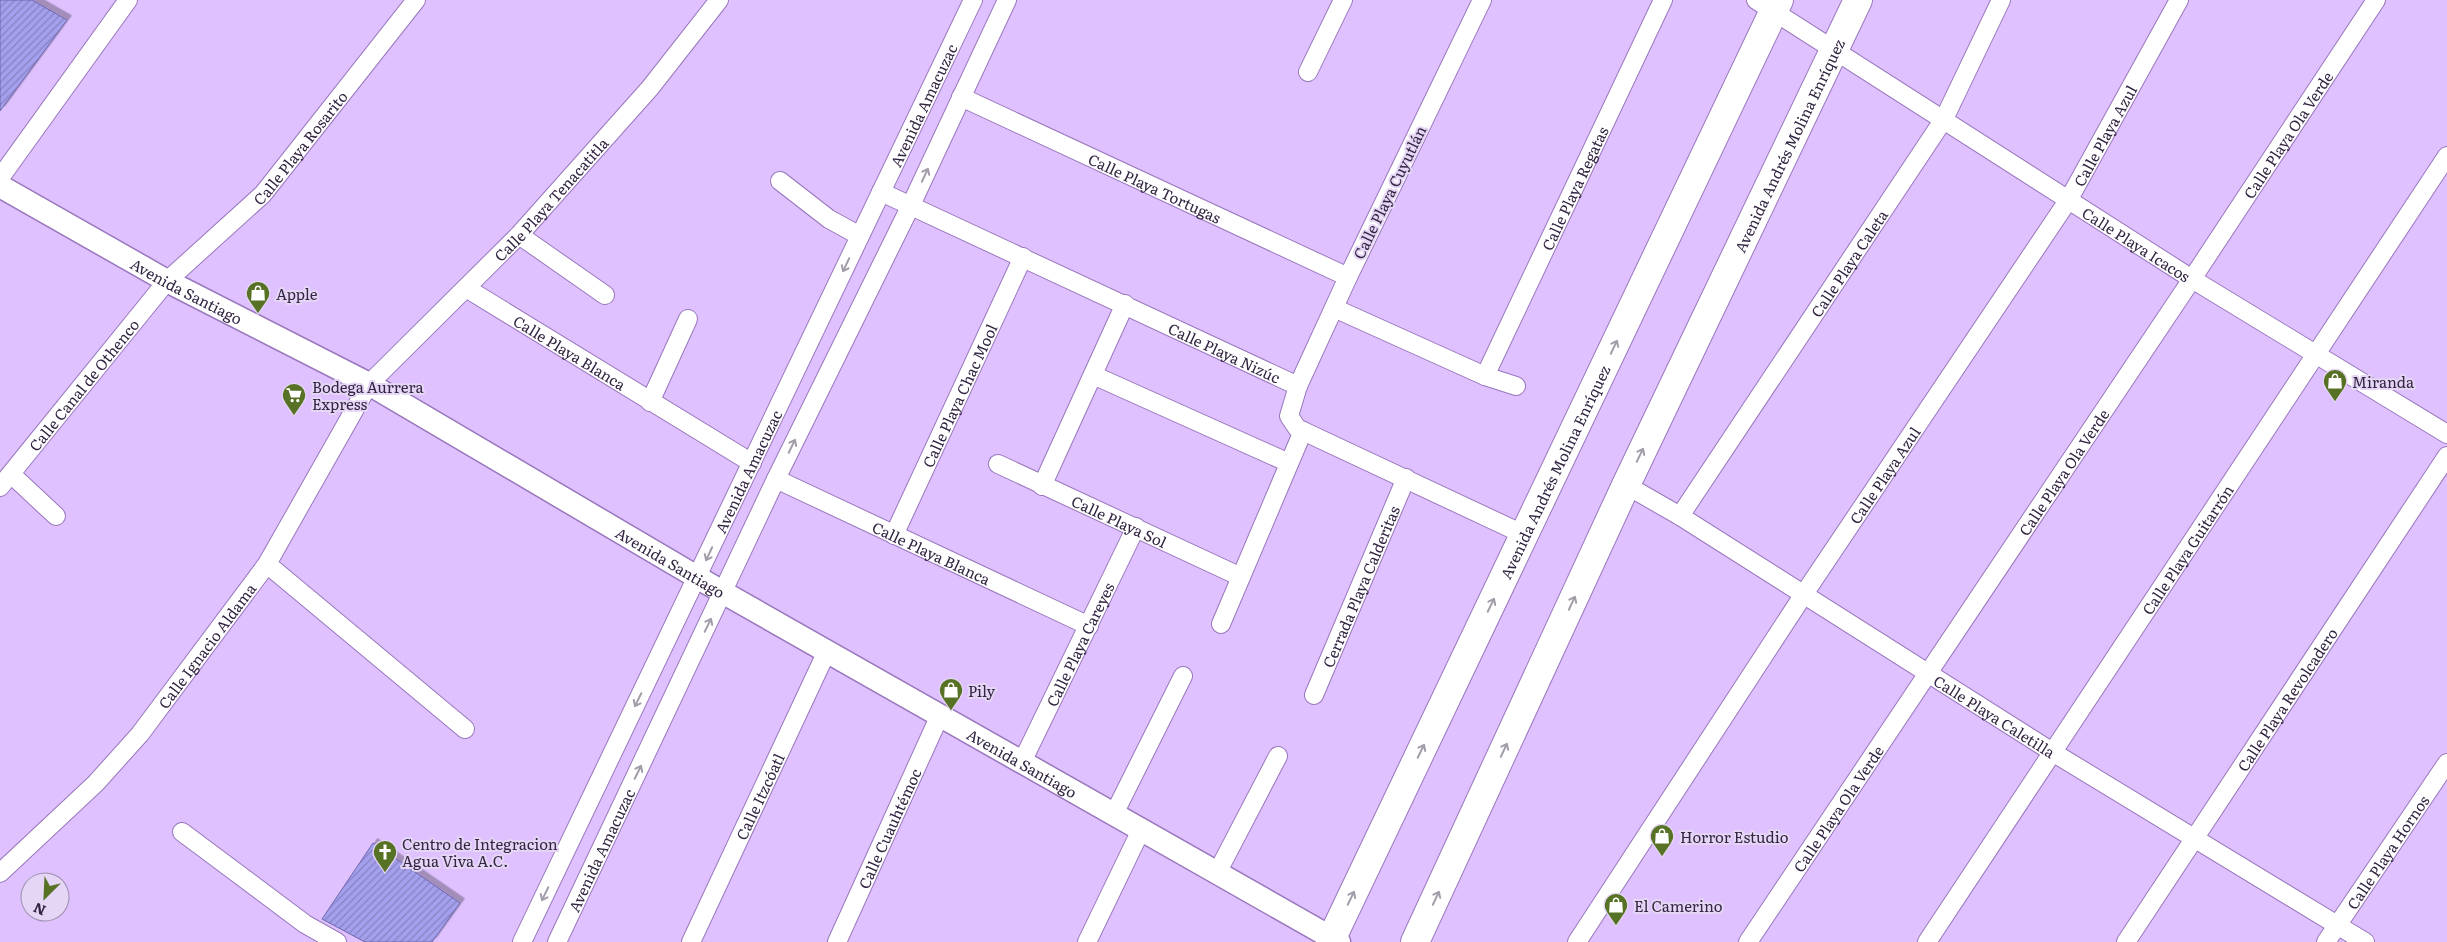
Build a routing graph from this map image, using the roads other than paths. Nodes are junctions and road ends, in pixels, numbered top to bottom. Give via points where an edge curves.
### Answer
1 (128, 0) edge
2 (416, 0) edge
3 (718, 0) edge
4 (974, 0) edge
5 (1007, 0) edge
6 (1343, 0) edge
7 (1482, 0) edge
8 (1663, 0) edge
9 (1858, 0) edge
10 (2001, 0) edge
11 (2179, 0) edge
12 (2376, 0) edge
13 (1769, 4) edge
14 (1835, 49) junction
15 (1308, 72) dead end
16 (961, 97) junction
17 (1944, 119) junction
18 (2447, 156) edge
19 (0, 178) edge
20 (780, 181) dead end
21 (0, 186) edge
22 (881, 192) junction
23 (2069, 199) junction
24 (911, 205) junction
25 (519, 235) junction
26 (860, 236) junction
27 (1023, 257) junction
28 (1348, 277) junction
29 (2192, 279) junction
30 (167, 281) junction
31 (466, 288) junction
32 (605, 295) dead end
33 (1125, 304) junction
34 (1334, 308) junction
35 (688, 319) dead end
36 (2315, 354) junction
37 (1093, 375) junction
38 (1485, 376) junction
39 (369, 384) junction
40 (1298, 386) junction
41 (1516, 386) dead end
42 (650, 402) junction
43 (1303, 431) junction
44 (2447, 434) edge
45 (2447, 456) edge
46 (752, 463) junction
47 (1289, 463) junction
48 (998, 464) dead end
49 (1406, 478) junction
50 (776, 479) junction
51 (5, 480) edge
52 (1626, 485) junction
53 (1042, 486) junction
54 (56, 516) dead end
55 (1680, 516) junction
56 (1136, 527) junction
57 (894, 535) junction
58 (1525, 535) junction
59 (267, 564) junction
60 (698, 577) junction
61 (1241, 577) junction
62 (724, 593) junction
63 (1804, 594) junction
64 (1221, 624) dead end
65 (1089, 626) junction
66 (827, 651) junction
67 (1929, 673) junction
68 (1183, 676) dead end
69 (1314, 695) dead end
70 (940, 715) junction
71 (465, 729) dead end
72 (2054, 753) junction
73 (1278, 756) dead end
74 (1022, 762) junction
75 (2447, 762) edge
76 (1114, 814) junction
77 (1141, 830) junction
78 (182, 832) dead end
79 (2194, 839) junction
80 (0, 873) edge
81 (1217, 873) junction
82 (2337, 925) junction
83 (1334, 941) edge
84 (337, 942) edge
85 (522, 942) edge
86 (557, 942) edge
87 (691, 942) edge
88 (836, 942) edge
89 (1087, 942) edge
90 (1415, 942) edge
91 (1577, 942) edge
92 (1748, 942) edge
93 (1927, 942) edge
94 (2126, 942) edge
95 (2326, 942) edge
96 (2366, 942) edge

1 - 19 street
2 - 30 street, Calle Playa Rosarito via 263,194
3 - 25 street, Calle Playa Tenacatitla via 650,88
4 - 22 street, Avenida Amacuzac
5 - 16 street, Avenida Amacuzac
6 - 15 street
7 - 28 street, Calle Playa Cuyutlán
8 - 38 street, Calle Playa Regatas
9 - 14 main road, Avenida Andrés Molina Enríquez
10 - 17 street, Calle Playa Caleta
11 - 23 street, Calle Playa Azul
12 - 29 street, Calle Playa Ola Verde
13 - 14 street, Calle Playa Icacos
58 -> 13 main road, Avenida Andrés Molina Enríquez
14 - 17 street, Calle Playa Icacos
52 -> 14 main road, Avenida Andrés Molina Enríquez
24 -> 16 street, Avenida Amacuzac
16 - 28 street, Calle Playa Tortugas
17 - 23 street, Calle Playa Icacos
17 - 55 street, Calle Playa Caleta
18 - 36 street, Calle Playa Guitarrón
20 - 26 street via 829,219
21 - 30 street, Avenida Santiago
22 - 24 street, Calle Playa Nizúc
22 - 26 street, Avenida Amacuzac
23 - 29 street, Calle Playa Icacos
23 - 63 street, Calle Playa Azul
24 - 27 street, Calle Playa Nizúc
50 -> 24 street, Avenida Amacuzac
25 - 31 street, Calle Playa Tenacatitla
25 - 32 street
26 -> 46 street, Avenida Amacuzac
27 - 33 street, Calle Playa Nizúc
27 - 57 street, Calle Playa Chac Mool
28 - 34 street, Calle Playa Cuyutlán
29 - 36 street, Calle Playa Icacos
29 - 67 street, Calle Playa Ola Verde
30 - 39 street, Avenida Santiago
30 - 51 street, Calle Canal de Othenco
31 - 39 street, Calle Playa Tenacatitla
31 - 42 street, Calle Playa Blanca
33 - 37 street
33 - 40 street, Calle Playa Nizúc
34 - 38 street
34 - 40 street, Calle Playa Cuyutlán
35 - 42 street
36 - 44 street, Calle Playa Icacos
36 - 72 street, Calle Playa Guitarrón
37 - 47 street
37 - 53 street
38 - 41 street
39 - 59 street, Calle Ignacio Aldama
39 - 60 street, Avenida Santiago
40 - 43 street, Calle Playa Nizúc via 1289,416
42 - 46 street, Calle Playa Blanca
43 - 47 street
43 - 49 street
45 - 79 street, Calle Playa Revolcadero
46 -> 60 street, Avenida Amacuzac
47 - 61 street
48 - 53 street, Calle Playa Sol
49 - 58 street
49 - 69 street, Cerrada Playa Calderitas
50 - 57 street, Calle Playa Blanca
50 - 62 street, Avenida Amacuzac
51 - 54 street
52 - 55 street, Calle Playa Caletilla
90 -> 52 main road, Avenida Andrés Molina Enríquez
53 - 56 street, Calle Playa Sol
55 - 63 street, Calle Playa Caletilla
56 - 61 street, Calle Playa Sol
56 - 65 street, Calle Playa Careyes
57 - 65 street, Calle Playa Blanca
83 -> 58 main road, Avenida Andrés Molina Enríquez
59 - 71 street
59 - 80 street, Calle Ignacio Aldama via 140,734 96,783
60 - 62 street, Avenida Santiago
60 -> 85 street, Avenida Amacuzac
61 - 64 street
62 - 66 street, Avenida Santiago
86 -> 62 street, Avenida Amacuzac
63 - 67 street, Calle Playa Caletilla
63 - 91 street, Calle Playa Azul
65 - 74 street, Calle Playa Careyes
66 - 70 street, Avenida Santiago
66 - 87 street, Calle Itzcóatl
67 - 72 street, Calle Playa Caletilla
67 - 92 street, Calle Playa Ola Verde
68 - 76 street
70 - 74 street, Avenida Santiago
70 - 88 street, Calle Cuauhtémoc
72 - 79 street, Calle Playa Caletilla
72 - 93 street, Calle Playa Guitarrón
73 - 81 street
74 - 76 street, Avenida Santiago
75 - 82 street, Calle Playa Hornos
76 - 77 street, Avenida Santiago
77 - 81 street, Avenida Santiago
77 - 89 street
78 - 84 street via 305,924
79 - 82 street, Calle Playa Caletilla
79 - 94 street, Calle Playa Revolcadero
81 - 83 street, Avenida Santiago
82 - 95 street, Calle Playa Hornos
82 - 96 street, Calle Playa Caletilla

